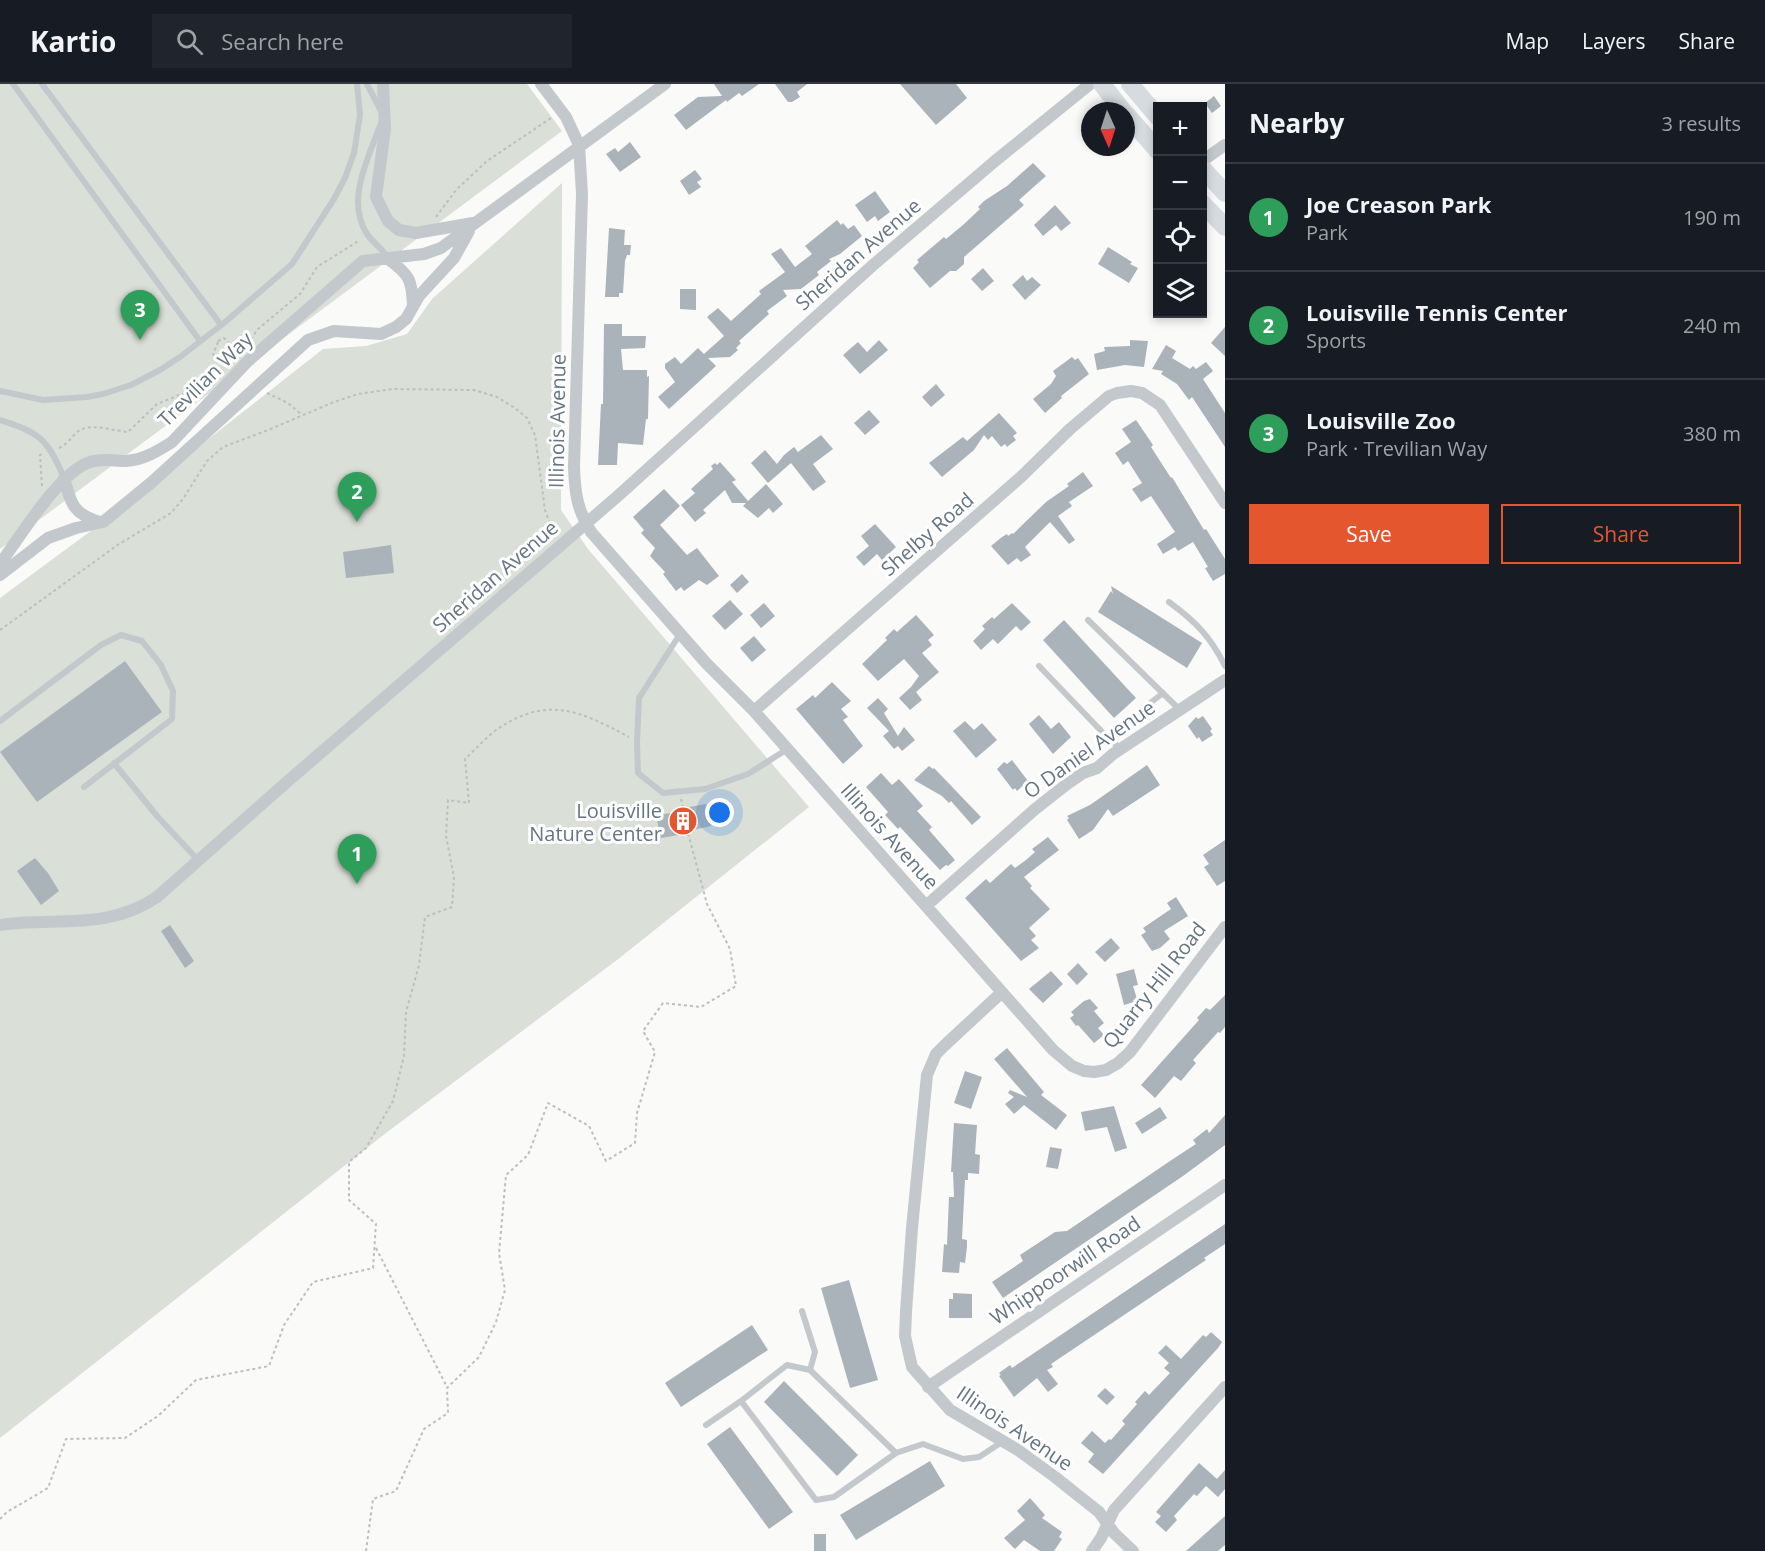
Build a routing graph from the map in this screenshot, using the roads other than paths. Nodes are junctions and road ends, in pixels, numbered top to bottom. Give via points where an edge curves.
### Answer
1 (13, 84) edge
2 (42, 84) edge
3 (357, 84) edge
4 (367, 84) edge
5 (383, 84) edge
6 (541, 84) edge
7 (665, 84) edge
8 (1090, 84) edge
9 (1102, 84) edge
10 (1130, 84) edge
11 (1116, 102) edge
12 (1153, 111) edge
13 (383, 116) junction
14 (1135, 125) edge
15 (579, 145) junction
16 (1225, 145) edge
17 (1153, 146) edge
18 (1207, 158) edge
19 (1207, 173) edge
20 (1225, 193) edge
21 (1207, 207) edge
22 (474, 223) junction
23 (1225, 227) edge
24 (388, 259) junction
25 (413, 306) junction
26 (221, 325) junction
27 (200, 341) junction
28 (0, 391) edge
29 (0, 420) edge
30 (64, 478) junction
31 (1225, 503) edge
32 (103, 522) junction
33 (586, 524) junction
34 (0, 564) edge
35 (0, 575) edge
36 (1169, 602) dead end
37 (1088, 620) dead end
38 (680, 633) junction
39 (1039, 666) dead end
40 (1225, 666) edge
41 (1225, 680) edge
42 (1163, 693) junction
43 (1180, 710) junction
44 (754, 711) junction
45 (0, 721) edge
46 (1107, 737) junction
47 (1121, 749) junction
48 (786, 750) junction
49 (114, 764) junction
50 (84, 787) dead end
51 (199, 861) junction
52 (927, 905) junction
53 (0, 925) edge
54 (1225, 927) edge
55 (1001, 993) junction
56 (1225, 1185) edge
57 (802, 1311) dead end
58 (810, 1370) junction
59 (928, 1387) junction
60 (1225, 1387) edge
61 (741, 1401) junction
62 (705, 1425) dead end
63 (1002, 1441) junction
64 (896, 1453) junction
65 (1108, 1524) junction
66 (1092, 1551) edge
67 (1133, 1551) edge

1 - 27 lane
2 - 26 lane
3 - 26 lane via 360,115 354,153 334,199 292,264
4 - 13 lane
5 - 13 street
6 - 15 street, Illinois Avenue via 566,117
7 - 15 street, Trevilian Way
8 - 33 street, Sheridan Avenue via 872,266
9 - 11 main road
10 - 12 main road
13 - 22 street via 385,129 376,197 388,222 399,230 416,233
13 - 24 lane via 357,192 359,216 367,234
14 - 17 main road
15 - 22 street, Trevilian Way
15 - 33 street, Illinois Avenue via 582,194 573,467 576,499
16 - 18 street
19 - 20 main road
21 - 23 main road
22 - 24 street, Trevilian Way via 441,248
22 - 25 street, Trevilian Way via 454,258
24 - 25 street via 410,279
24 - 30 street, Trevilian Way via 363,261 351,270 247,362 172,442 143,458 92,461
25 - 32 street, Trevilian Way via 406,319 381,334 334,331 308,340
26 - 27 lane
27 - 28 lane via 160,370 103,394 43,400
29 - 30 lane via 25,428 45,441
30 - 32 street via 70,501 84,517
30 - 34 street, Trevilian Way
31 - 44 street, Shelby Road via 1160,405 1142,393 1127,391 1109,396
32 - 35 street, Trevilian Way via 48,538
33 - 38 street, Illinois Avenue
33 - 51 street, Sheridan Avenue
36 - 40 lane via 1195,620
37 - 42 lane
38 - 44 street, Illinois Avenue
38 - 48 lane via 639,698 639,773 663,793 705,789 748,774
39 - 46 lane
41 - 43 street, O Daniel Avenue
42 - 43 lane
42 - 46 lane
43 - 47 street, O Daniel Avenue
44 - 48 street, Illinois Avenue
45 - 49 lane via 101,645 121,635 142,641 161,665 173,691 172,719
46 - 47 lane
47 - 52 street, O Daniel Avenue via 1097,768 1067,783
48 - 52 street, Illinois Avenue
49 - 50 lane
49 - 51 lane
51 - 53 street, Sheridan Avenue via 157,897 124,914 86,921
52 - 55 street, Illinois Avenue
54 - 55 street, Quarry Hill Road via 1136,1045 1106,1070 1084,1071 1072,1066
55 - 59 street, Illinois Avenue via 936,1054 927,1075 905,1336 912,1367
56 - 59 street, Whippoorwill Road
57 - 58 lane via 815,1352
58 - 61 lane via 787,1365
58 - 64 lane
59 - 63 street, Illinois Avenue via 950,1410
60 - 65 street via 1114,1510
61 - 62 lane
61 - 64 lane via 816,1500 834,1497
63 - 64 lane via 980,1457 963,1459 922,1444
63 - 65 street, Illinois Avenue via 1055,1476
65 - 66 street
65 - 67 street, Illinois Avenue

